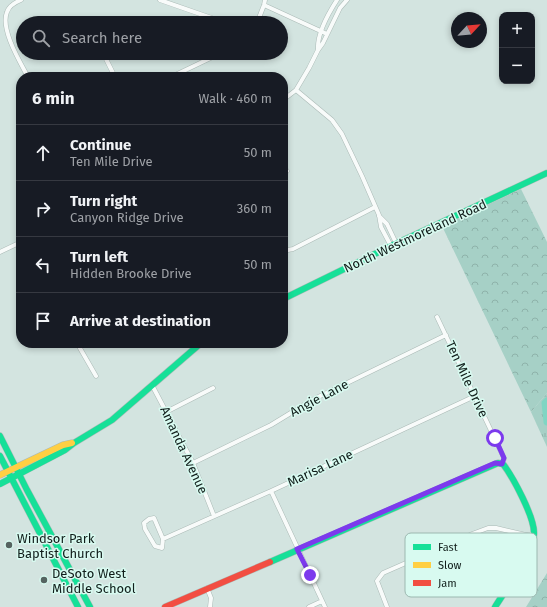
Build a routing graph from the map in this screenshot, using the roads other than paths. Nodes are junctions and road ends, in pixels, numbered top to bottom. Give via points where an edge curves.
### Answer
1 (21, 0) edge
2 (160, 0) edge
3 (265, 0) edge
4 (337, 0) edge
5 (347, 0) edge
6 (264, 5) junction
7 (206, 16) edge
8 (260, 16) edge
9 (287, 16) edge
10 (288, 16) edge
11 (321, 32) junction
12 (327, 34) junction
13 (318, 50) junction
14 (16, 53) edge
15 (20, 60) edge
16 (106, 60) edge
17 (206, 60) edge
18 (26, 72) edge
19 (112, 72) edge
20 (181, 72) edge
21 (296, 90) junction
22 (288, 96) edge
23 (547, 173) edge
24 (375, 207) junction
25 (16, 244) edge
26 (394, 245) junction
27 (288, 250) edge
28 (0, 252) edge
29 (288, 297) edge
30 (437, 316) dead end
31 (446, 335) junction
32 (80, 348) edge
33 (195, 348) edge
34 (96, 376) dead end
35 (152, 385) junction
36 (213, 388) dead end
37 (475, 396) junction
38 (166, 412) junction
39 (0, 436) edge
40 (74, 443) junction
41 (0, 456) edge
42 (193, 463) junction
43 (500, 463) junction
44 (16, 468) junction
45 (7, 472) junction
46 (19, 474) junction
47 (0, 475) edge
48 (10, 478) junction
49 (0, 484) edge
50 (271, 491) junction
51 (214, 516) junction
52 (475, 533) edge
53 (517, 533) edge
54 (534, 533) edge
55 (52, 534) junction
56 (163, 539) junction
57 (42, 540) junction
58 (297, 549) junction
59 (405, 564) edge
60 (207, 588) junction
61 (501, 597) edge
62 (322, 601) junction
63 (78, 607) edge
64 (90, 607) edge
65 (165, 607) edge
66 (210, 607) edge
67 (308, 607) edge
68 (325, 607) edge
69 (387, 607) edge
70 (495, 607) edge

1 - 14 street via 7,11 5,22
2 - 7 street
3 - 6 street
4 - 11 street
5 - 12 street
6 - 8 street
6 - 9 street
10 - 11 street
11 - 12 street
11 - 13 street via 317,41
12 - 13 street
13 - 21 street
15 - 18 street
16 - 19 street
17 - 20 street
21 - 22 street
21 - 24 street via 332,120 342,134
23 - 26 main road, North Westmoreland Road
24 - 26 street via 381,227
24 - 27 street
25 - 28 street
26 - 29 main road, North Westmoreland Road
30 - 31 street, Ten Mile Drive
31 - 37 street, Ten Mile Drive
31 - 42 street, Angie Lane via 312,400 271,425
32 - 34 street
33 - 35 main road
35 - 38 street, Amanda Avenue
35 - 40 main road via 112,420
36 - 38 street
37 - 43 street, Ten Mile Drive via 504,458
37 - 50 street, Marisa Lane
38 - 42 street, Amanda Avenue
39 - 44 main road
40 - 44 main road via 63,445
40 - 46 main road
41 - 45 main road
42 - 51 street, Amanda Avenue
43 - 54 main road, Ten Mile Drive via 525,506
43 - 58 main road
44 - 45 main road
44 - 46 main road
45 - 47 main road
45 - 48 main road
46 - 48 main road
46 - 55 main road
48 - 49 main road
48 - 57 main road
50 - 51 street, Marisa Lane
50 - 58 street
51 - 56 street, Marisa Lane
52 - 53 street via 496,528
55 - 57 main road
55 - 64 main road
56 - 56 street, Marisa Lane via 154,518 144,523 154,546 162,548
57 - 63 main road
58 - 60 main road
58 - 62 street
59 - 69 street via 383,573 377,581
60 - 65 main road
60 - 66 street via 211,598
61 - 70 main road
62 - 67 street
62 - 68 street

